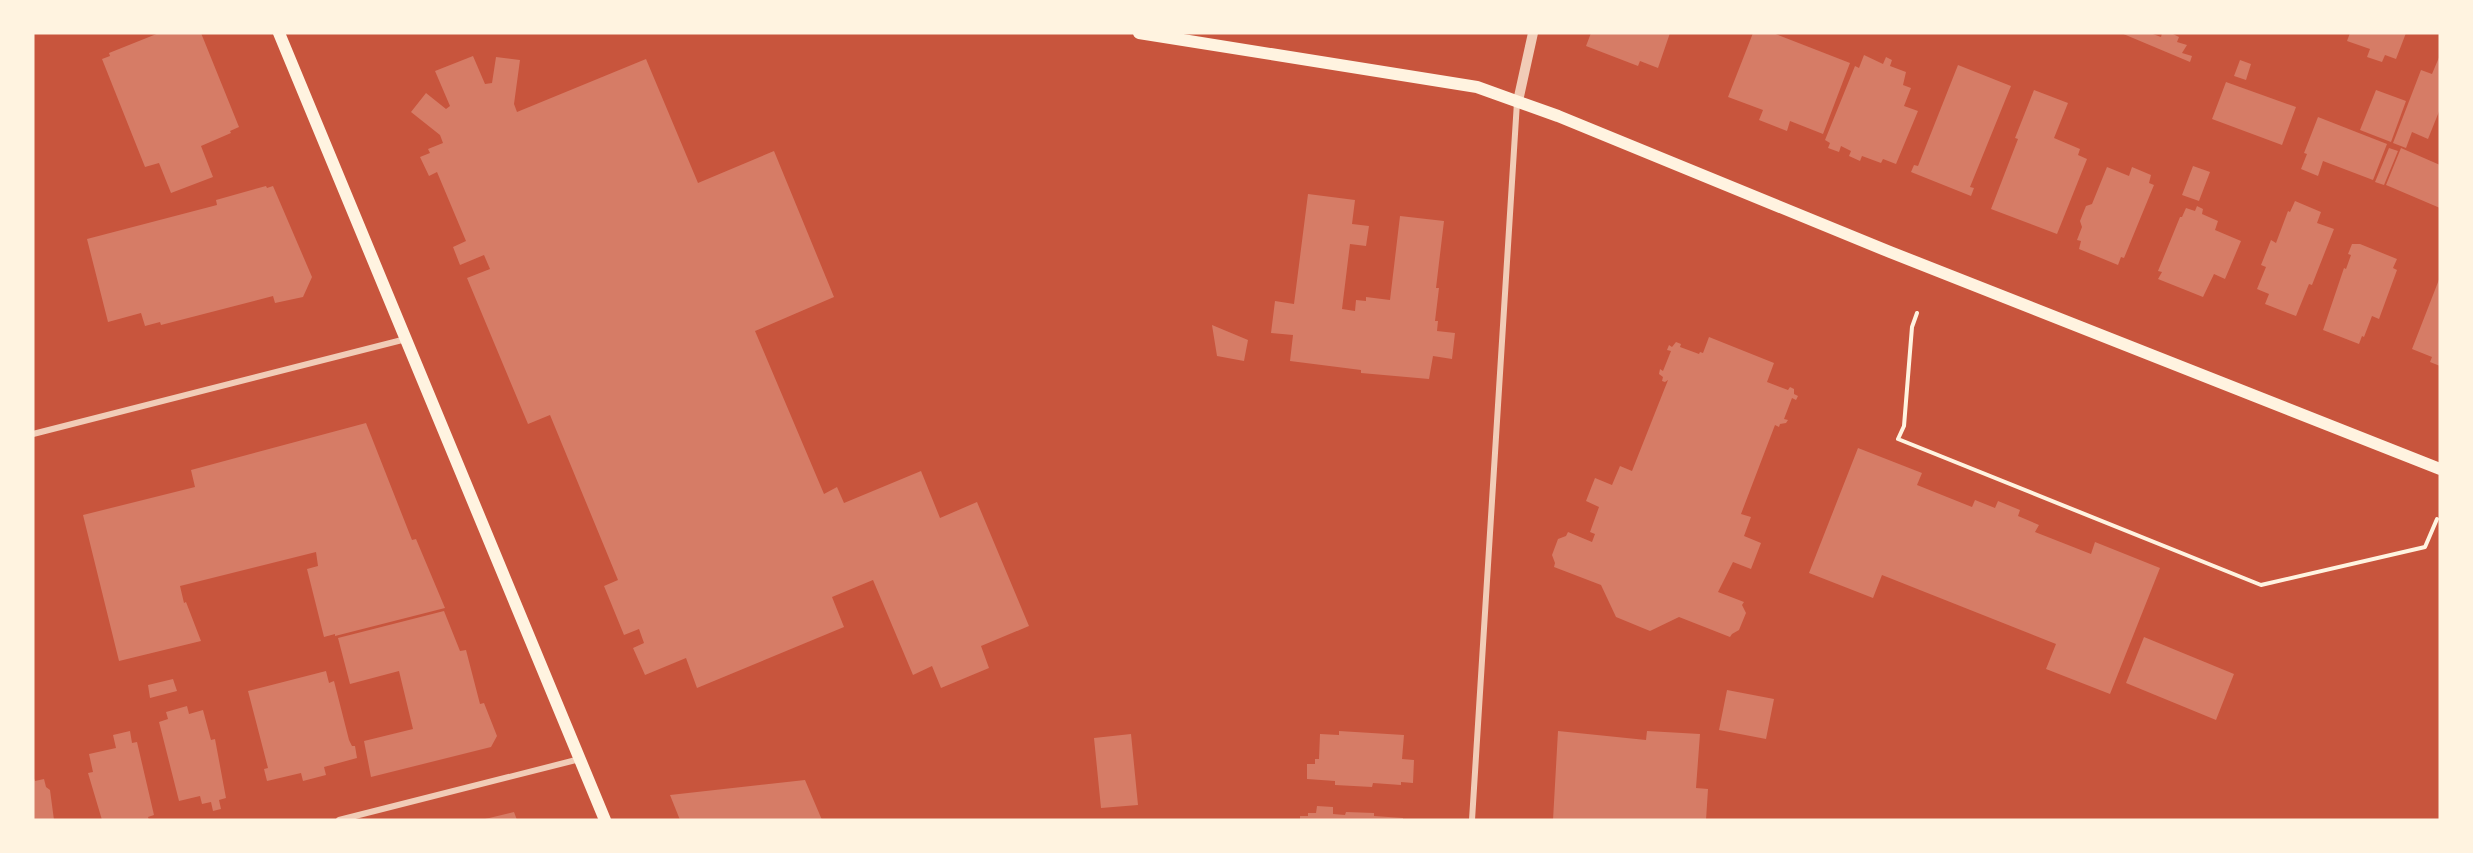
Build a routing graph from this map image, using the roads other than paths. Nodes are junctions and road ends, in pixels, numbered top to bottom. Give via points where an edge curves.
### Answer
1 (279, 33) edge
2 (1139, 33) edge
3 (1533, 33) edge
4 (1518, 101) junction
5 (407, 339) junction
6 (33, 434) edge
7 (2440, 469) edge
8 (580, 759) junction
9 (339, 820) edge
10 (605, 820) edge
11 (1472, 820) edge

1 - 5 main road
2 - 4 main road via 1477,87
3 - 4 street
4 - 7 main road
4 - 11 street
5 - 6 street
5 - 8 main road
8 - 9 street
8 - 10 main road

